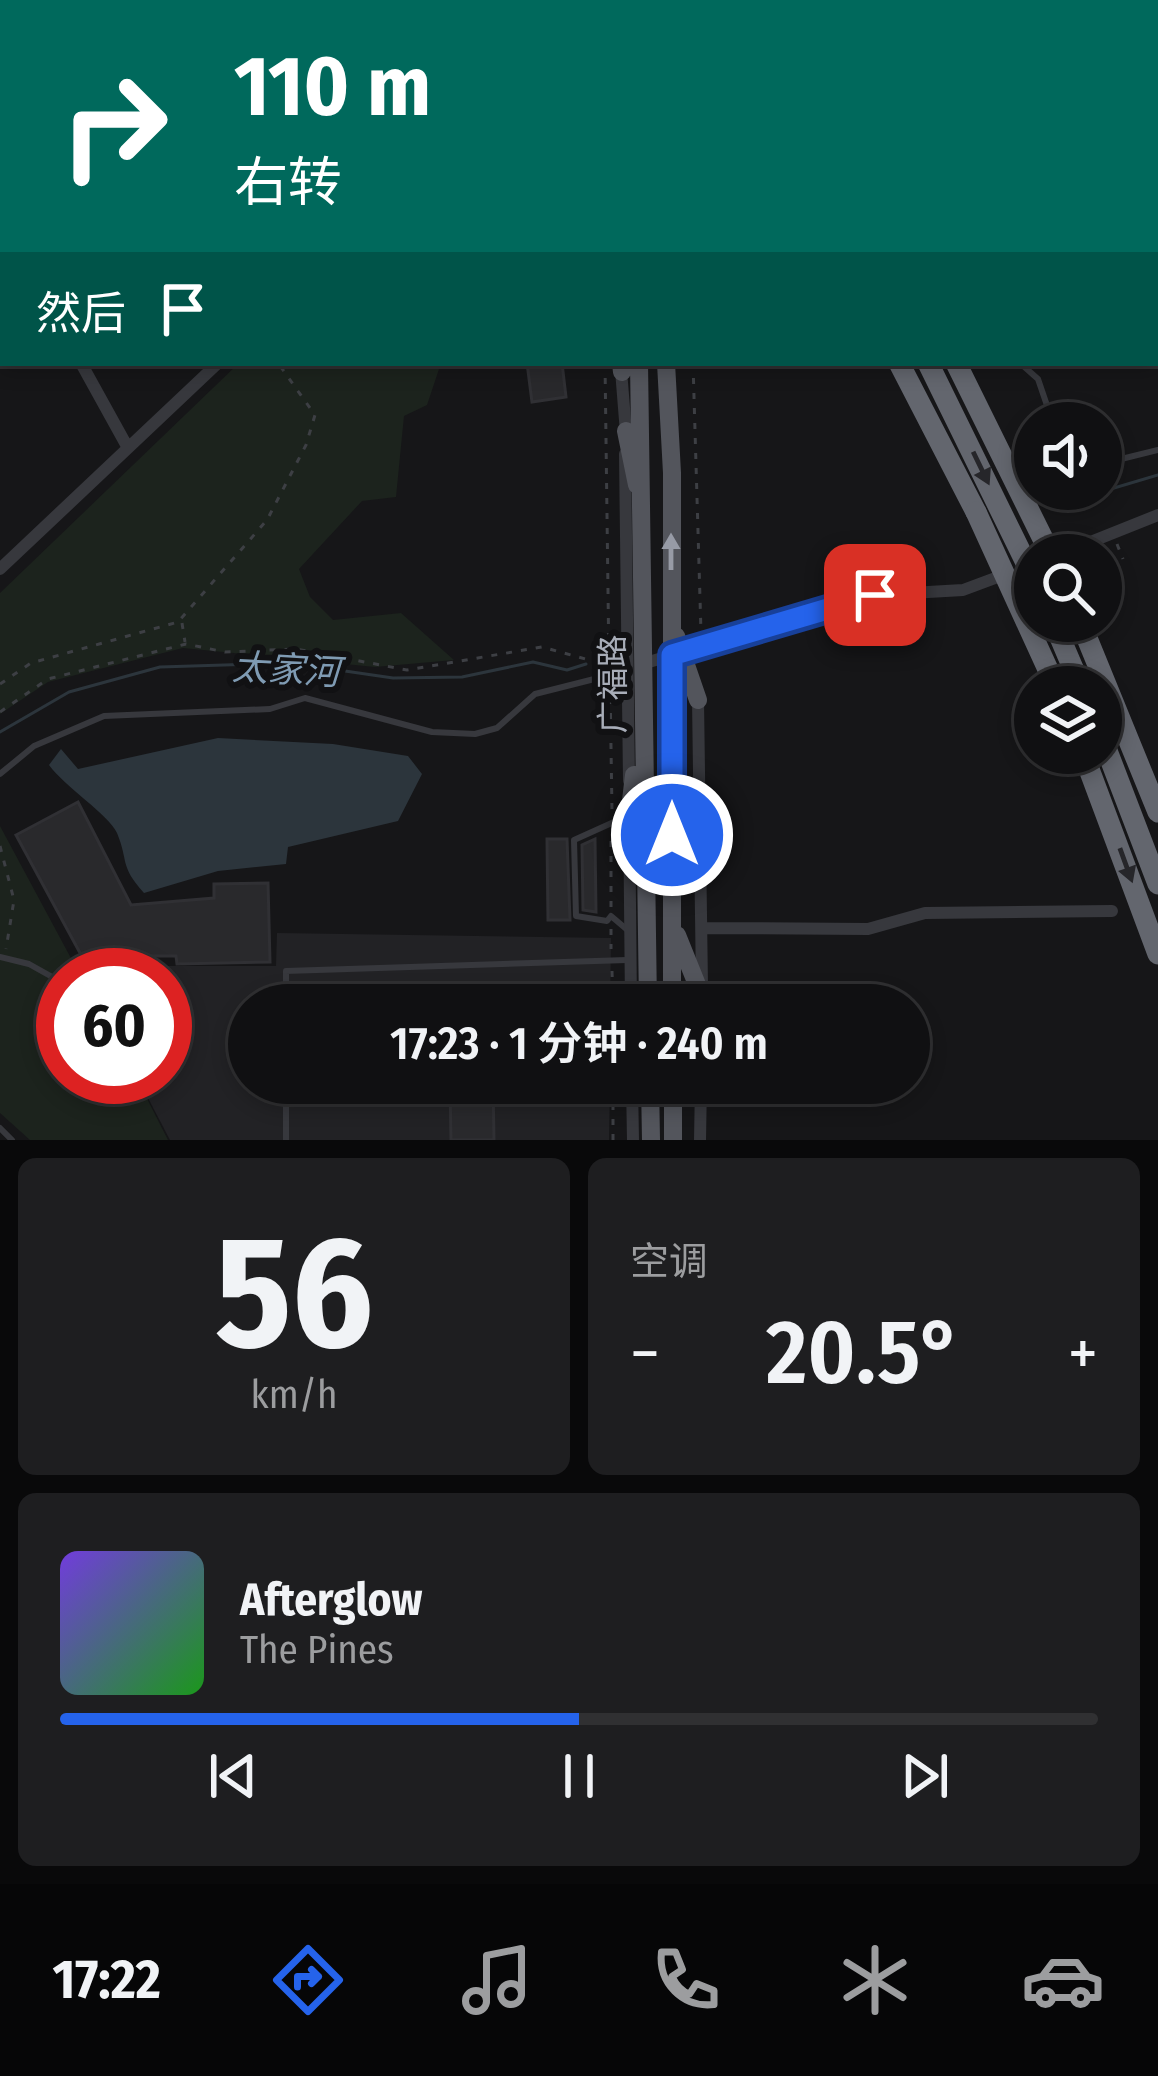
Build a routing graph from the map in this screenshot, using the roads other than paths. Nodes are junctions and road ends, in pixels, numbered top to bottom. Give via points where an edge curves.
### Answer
1 (83, 366) edge
2 (215, 366) edge
3 (625, 366) edge
4 (625, 366) edge
5 (666, 366) edge
6 (901, 366) edge
7 (929, 366) edge
8 (958, 366) edge
9 (1023, 366) edge
10 (1046, 402) edge
11 (626, 431) junction
12 (128, 448) junction
13 (1158, 450) edge
14 (1122, 459) edge
15 (644, 511) junction
16 (1158, 515) edge
17 (1043, 534) edge
18 (1109, 534) edge
19 (1014, 538) edge
20 (0, 569) edge
21 (1014, 571) edge
22 (1089, 642) edge
23 (684, 650) junction
24 (1046, 666) edge
25 (634, 667) junction
26 (698, 700) joint
27 (641, 717) junction
28 (0, 774) edge
29 (1091, 774) edge
30 (1116, 774) edge
31 (629, 808) junction
32 (1158, 812) edge
33 (1158, 884) edge
34 (1112, 910) dead end
35 (673, 925) junction
36 (704, 928) junction
37 (631, 933) junction
38 (1158, 954) edge
39 (2, 957) edge
40 (631, 961) junction
41 (36, 968) edge
42 (286, 984) edge
43 (631, 984) edge
44 (648, 984) edge
45 (672, 984) edge
46 (696, 984) edge
47 (702, 984) edge
48 (286, 1104) edge
49 (632, 1104) edge
50 (650, 1104) edge
51 (673, 1104) edge
52 (701, 1104) edge
53 (0, 1128) edge
54 (12, 1140) edge
55 (286, 1140) edge
56 (632, 1140) edge
57 (651, 1140) edge
58 (673, 1140) edge
59 (700, 1140) edge

1 - 12 street
2 - 12 street
3 - 11 street
4 - 15 main road, 广福路
23 -> 5 main road, 广福路 via 671,621
6 - 24 highway, bridge
7 -> 19 highway, bridge
8 - 17 highway
9 - 10 lane
11 - 15 main road
11 - 25 street
12 - 20 street
13 - 14 lane
15 - 25 main road, 广福路
16 - 18 street
21 - 23 street via 963,590 875,595
22 - 32 highway
23 - 25 street
23 - 26 main road
23 - 35 main road, 广福路
25 - 27 main road, 广福路
25 - 28 lane via 535,694 497,728 475,734 432,732 304,698 269,709 104,716 34,746
25 - 31 street
26 - 36 street
27 - 31 main road
27 - 44 main road, 广福路
29 -> 38 highway
30 - 33 highway
31 - 37 street
31 - 37 lane via 623,821 580,834 572,847 576,916 611,916
34 - 36 street via 925,914 868,929
35 - 45 main road, 广福路
35 - 46 main road
36 - 47 street
37 - 40 street
39 - 41 lane
40 - 42 lane via 286,971
40 - 43 street
48 - 55 lane
49 - 56 street
50 - 57 main road
51 - 58 main road
52 - 59 street
53 - 54 lane

